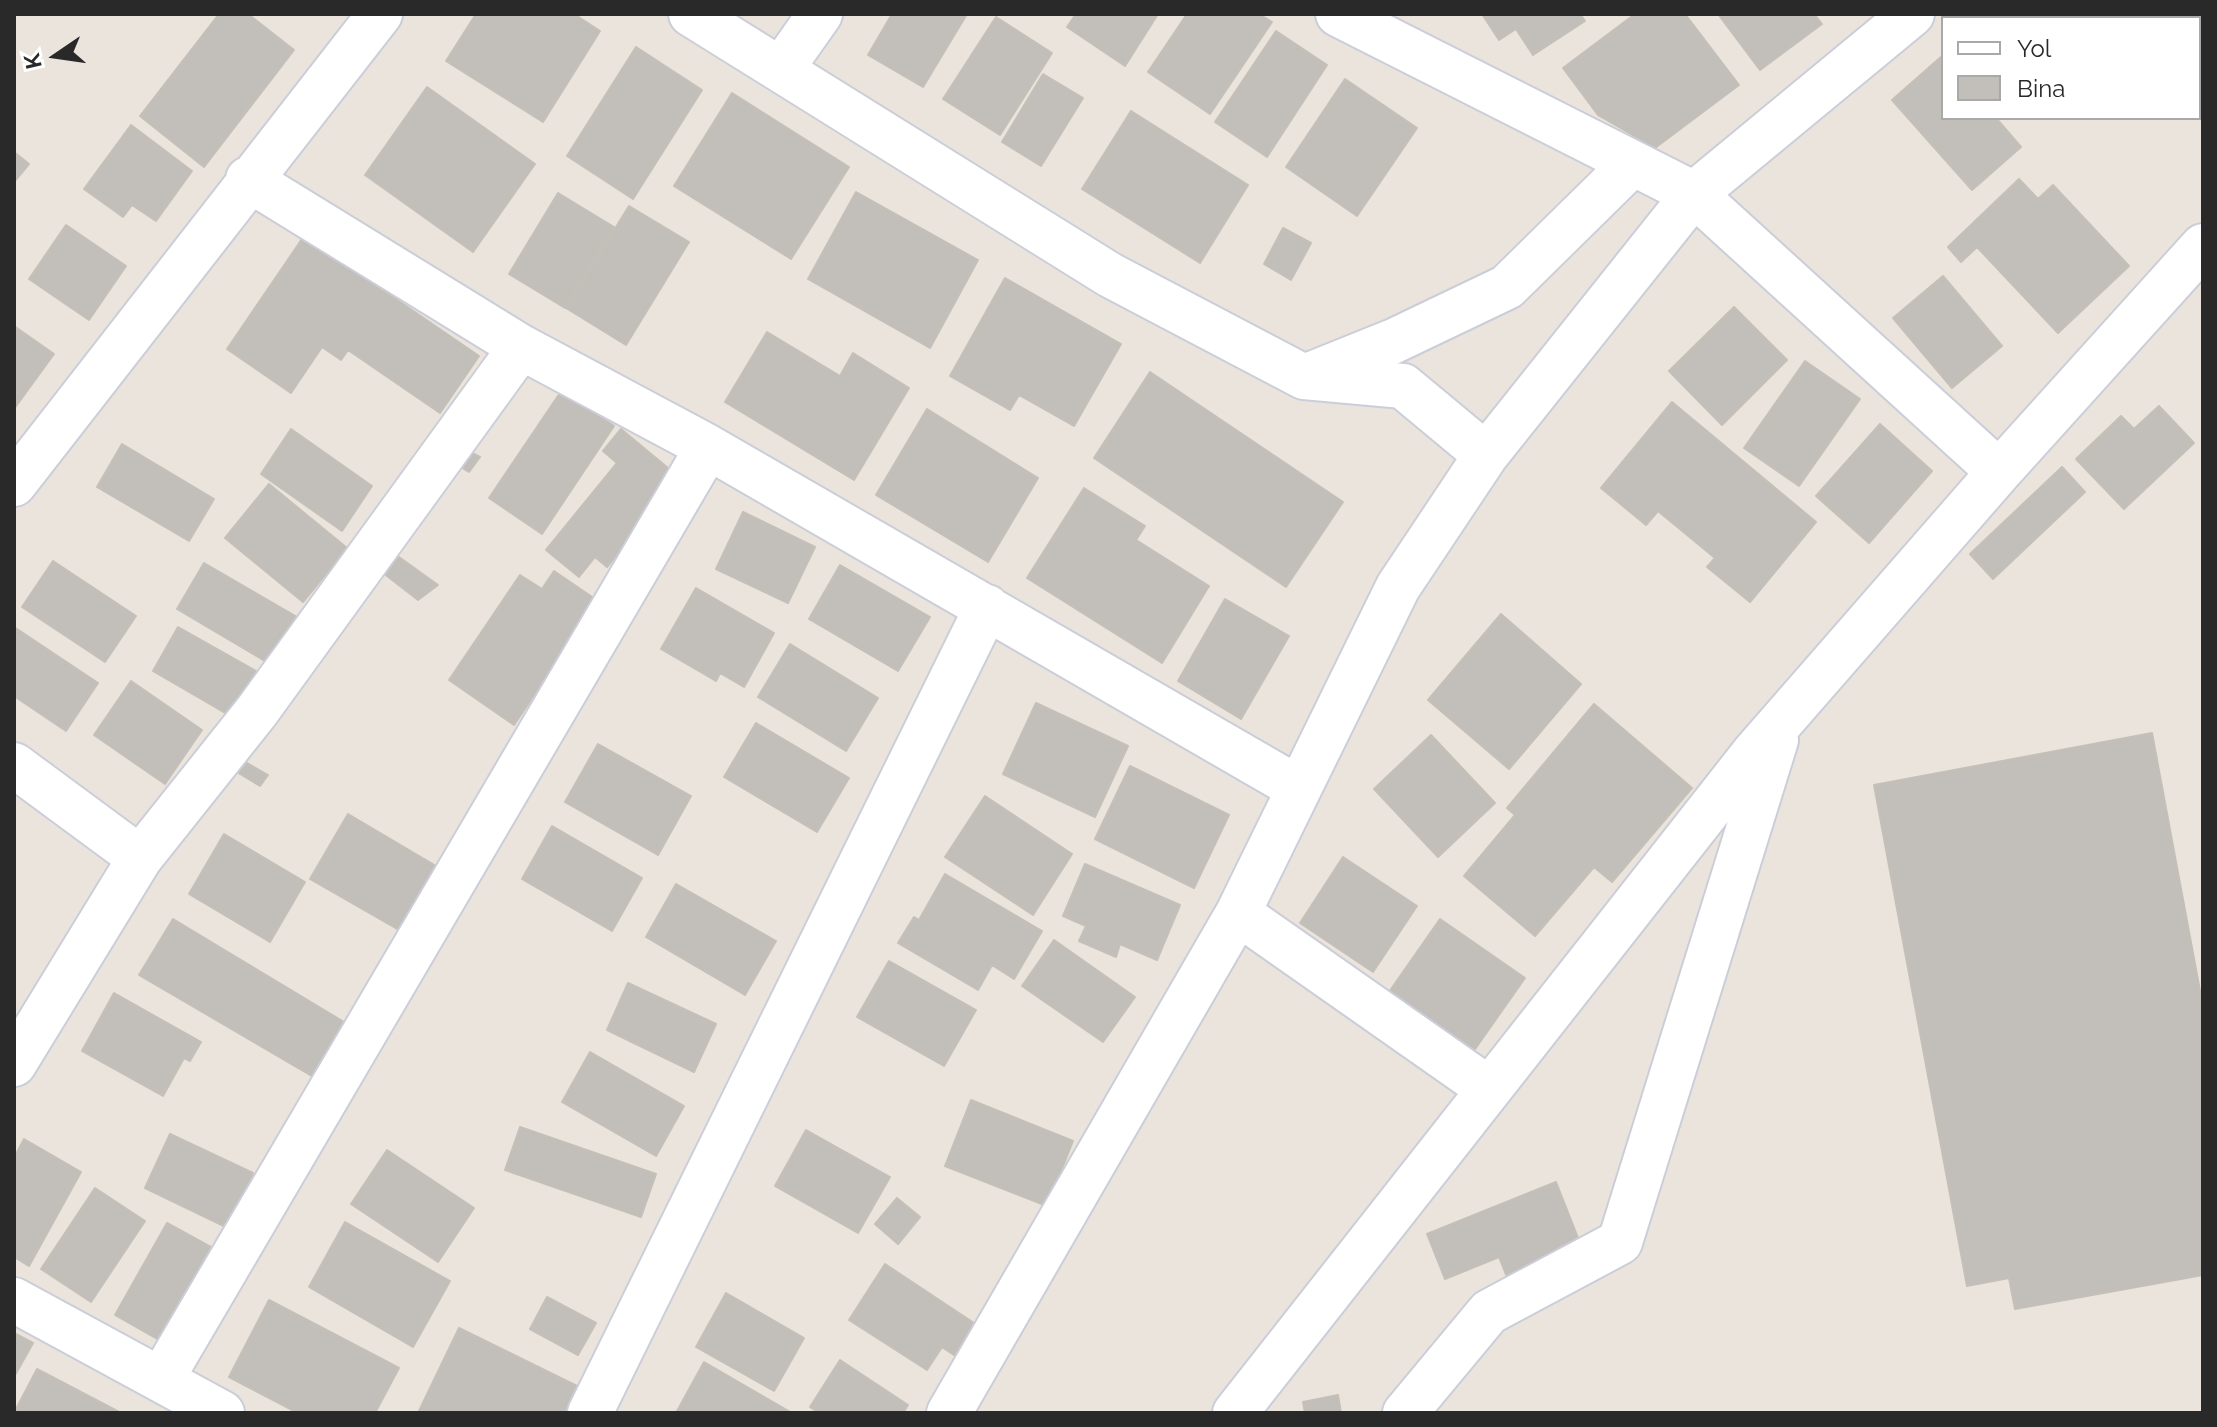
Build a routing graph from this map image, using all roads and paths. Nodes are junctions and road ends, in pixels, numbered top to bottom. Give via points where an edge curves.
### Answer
1 (380, 14) edge
2 (691, 14) edge
3 (820, 14) edge
4 (1338, 14) edge
5 (1912, 14) edge
6 (782, 68) junction
7 (1632, 164) junction
8 (248, 179) junction
9 (1694, 194) junction
10 (2203, 246) edge
11 (521, 347) junction
12 (1304, 377) junction
13 (708, 447) junction
14 (1486, 455) junction
15 (1999, 472) junction
16 (14, 484) edge
17 (987, 607) junction
18 (1782, 720) junction
19 (14, 765) edge
20 (1298, 788) junction
21 (140, 858) junction
22 (1238, 913) junction
23 (14, 1064) edge
24 (1489, 1089) junction
25 (14, 1300) edge
26 (162, 1378) junction
27 (1251, 1403) edge
28 (222, 1413) edge
29 (590, 1413) edge
30 (949, 1413) edge
31 (1405, 1413) edge

1 - 8 street
2 - 6 street
3 - 6 street
4 - 7 street
5 - 9 street
6 - 12 street via 1110,275
7 - 9 street
7 - 12 street via 1507,287
8 - 11 street
8 - 16 street
9 - 14 street
9 - 15 street
10 - 15 street
11 - 13 street
11 - 21 street via 257,711
12 - 14 street via 1403,386
13 - 17 street
13 - 26 street
14 - 20 street via 1398,587
15 - 18 street
17 - 20 street
17 - 29 street
18 - 24 street
18 - 31 street via 1620,1242 1489,1312
19 - 21 street
20 - 22 street
21 - 23 street
22 - 24 street
22 - 30 street
24 - 27 street
25 - 26 street
26 - 28 street

